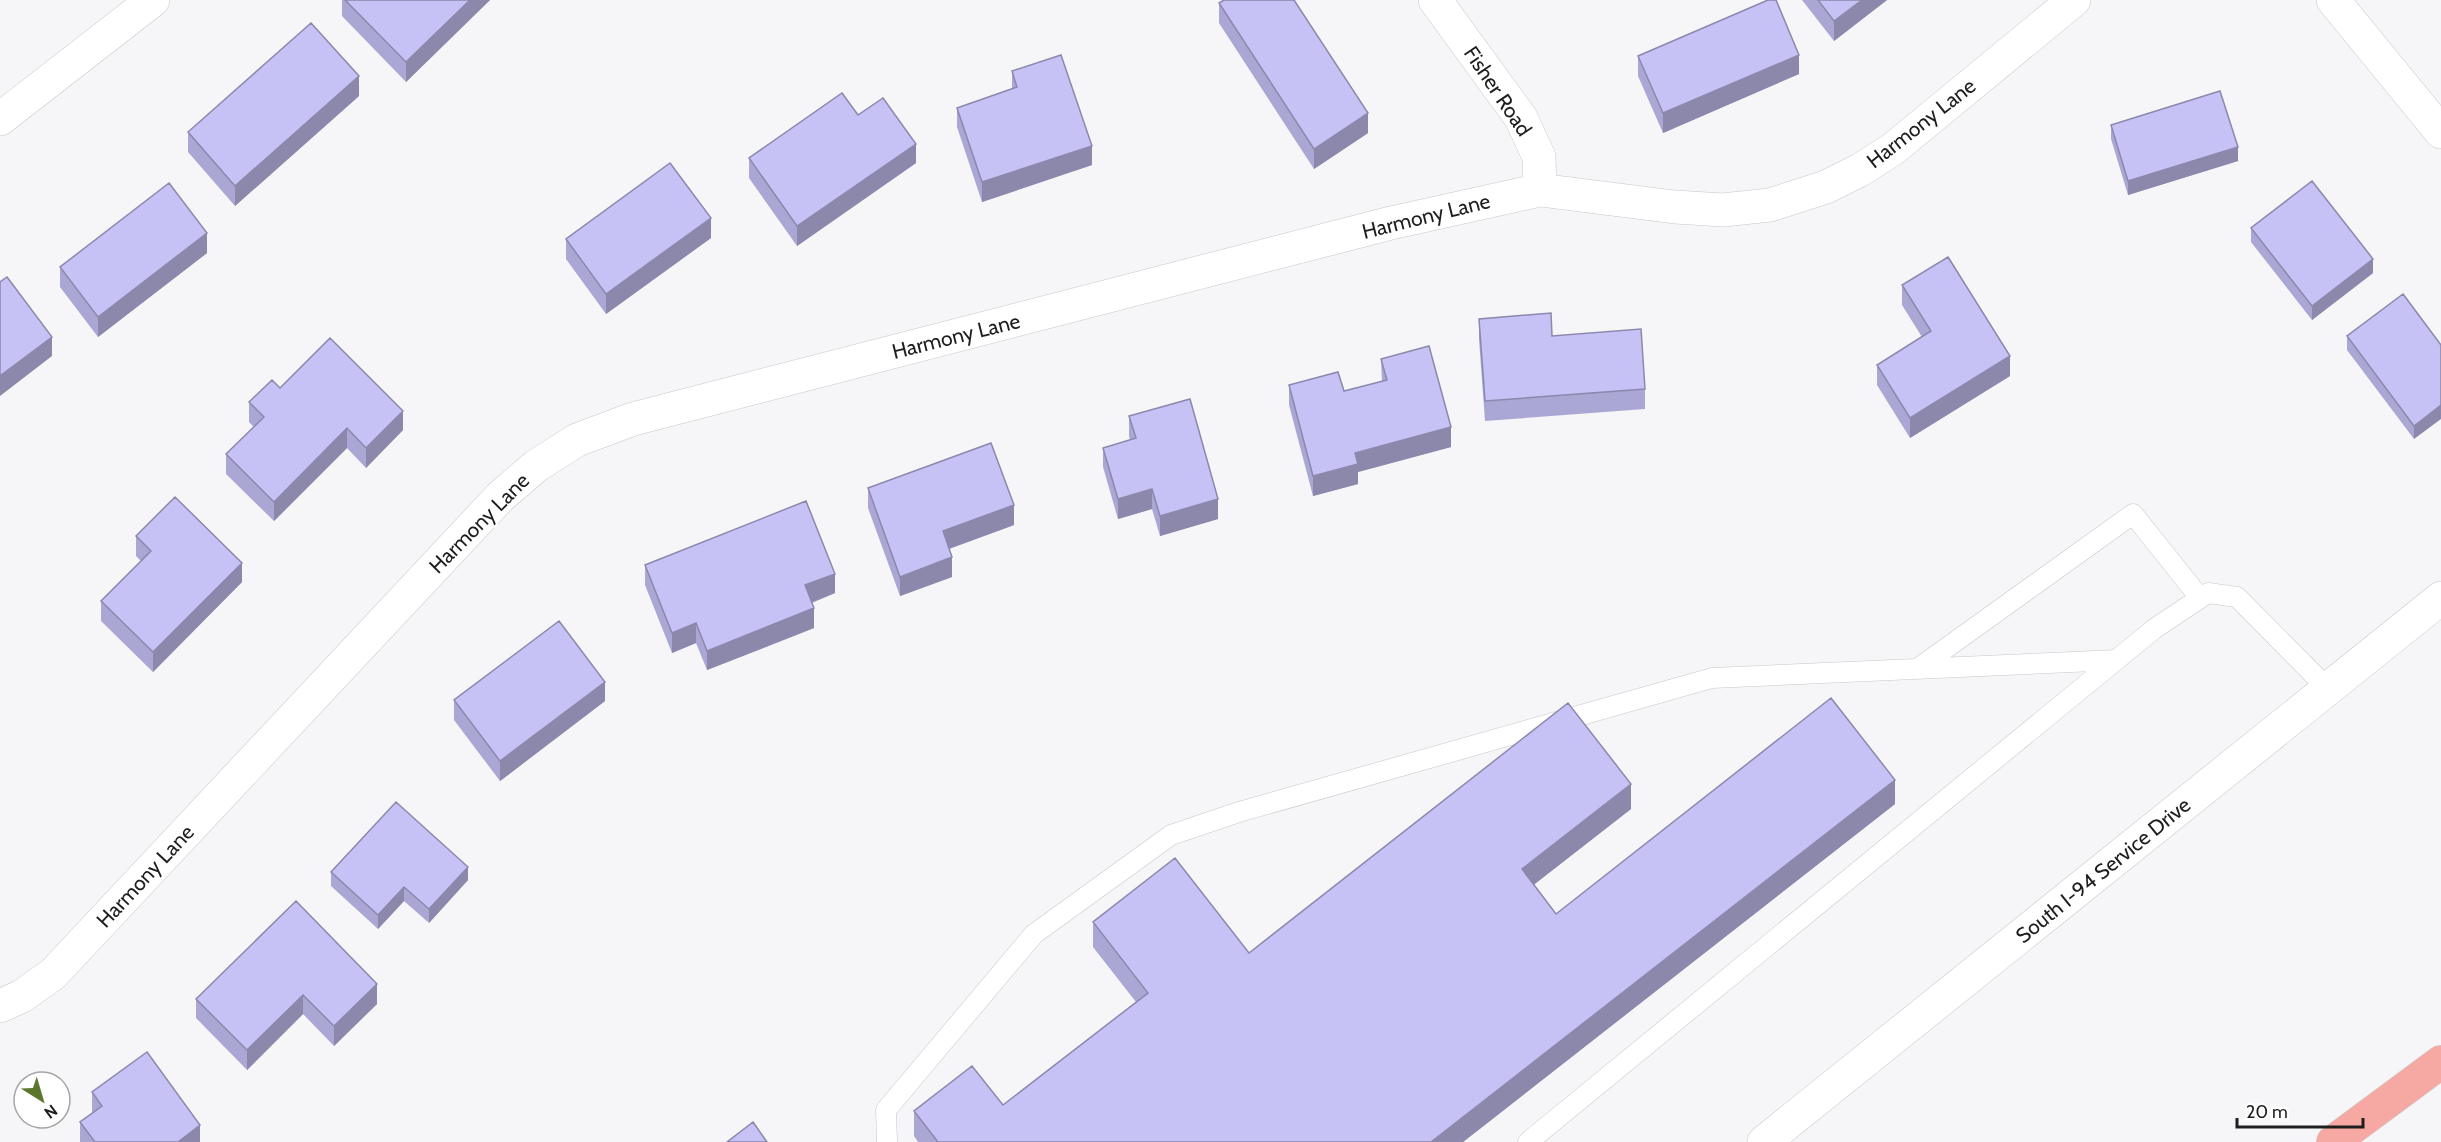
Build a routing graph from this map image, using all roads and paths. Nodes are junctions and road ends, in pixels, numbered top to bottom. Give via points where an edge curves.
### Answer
1 (153, 0) edge
2 (1435, 0) edge
3 (2074, 0) edge
4 (2333, 0) edge
5 (0, 119) edge
6 (2441, 132) edge
7 (1540, 190) junction
8 (2200, 598) junction
9 (2441, 598) edge
10 (2117, 660) junction
11 (1917, 669) junction
12 (2328, 688) junction
13 (0, 1005) edge
14 (2441, 1053) edge
15 (2430, 1070) edge
16 (887, 1142) edge
17 (1528, 1142) edge
18 (1764, 1142) edge
19 (2333, 1142) edge

1 - 5 street
2 - 7 street, Fisher Road via 1521,118 1539,157
3 - 7 street, Harmony Lane via 1893,149 1826,187 1770,205 1723,210
4 - 6 street
7 - 13 street, Harmony Lane via 1391,224 656,413 577,440 536,466 500,497 52,974 22,996
8 - 10 lane
8 - 11 lane via 2133,514
8 - 12 lane via 2208,593 2237,597
9 - 12 street, South I-94 Service Drive
10 - 11 lane
10 - 17 lane
11 - 16 lane via 1712,678 1239,812 1171,835 1034,934 886,1110
12 - 18 street, South I-94 Service Drive
14 - 15 highway
15 - 19 highway

